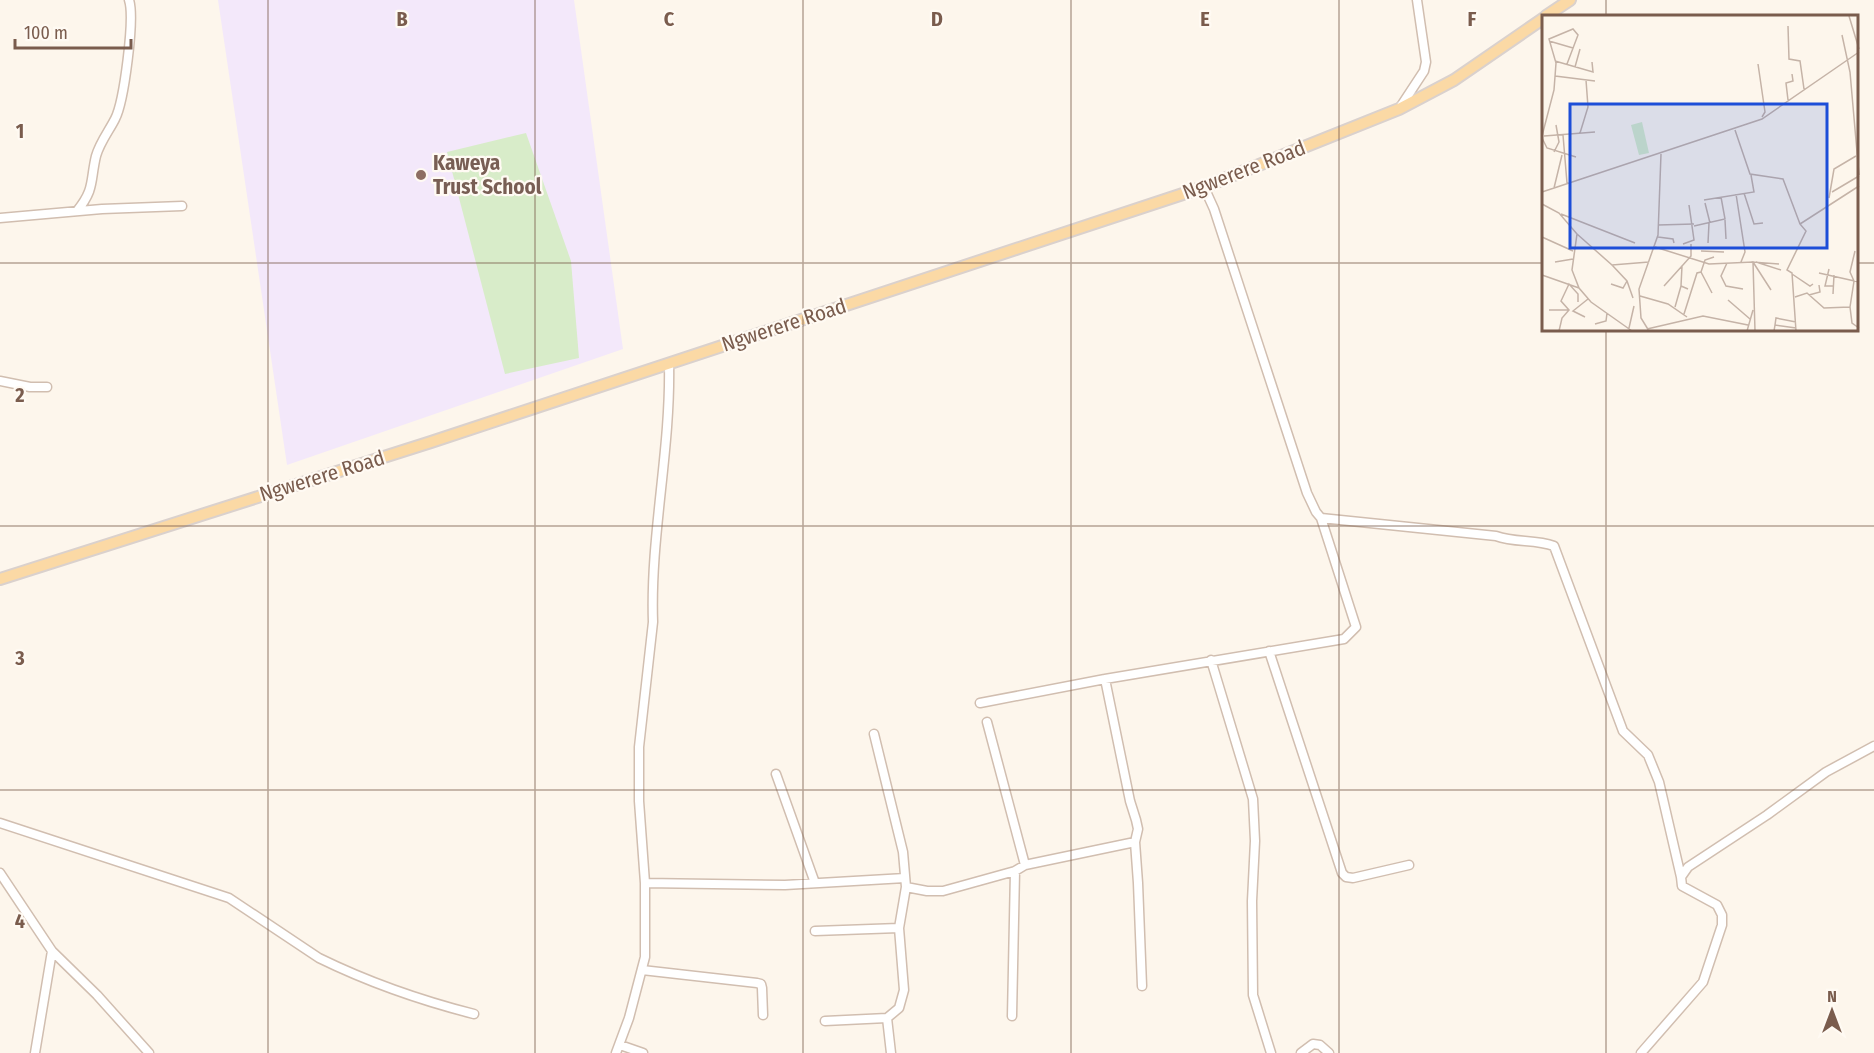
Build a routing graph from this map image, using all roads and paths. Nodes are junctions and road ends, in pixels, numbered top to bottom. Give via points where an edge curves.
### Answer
1 (129, 0) edge
2 (1417, 0) edge
3 (1570, 0) edge
4 (1548, 15) edge
5 (1542, 19) edge
6 (1399, 109) junction
7 (1204, 187) junction
8 (182, 206) dead end
9 (77, 212) junction
10 (0, 218) edge
11 (669, 363) junction
12 (0, 381) edge
13 (47, 387) dead end
14 (1321, 518) junction
15 (0, 579) edge
16 (1269, 651) junction
17 (1211, 660) junction
18 (1105, 679) junction
19 (980, 703) dead end
20 (987, 722) dead end
21 (874, 734) dead end
22 (1874, 746) edge
23 (776, 774) dead end
24 (0, 823) edge
25 (1135, 843) junction
26 (1025, 865) junction
27 (1408, 865) dead end
28 (1015, 871) junction
29 (0, 873) edge
30 (1681, 877) junction
31 (645, 883) junction
32 (815, 883) junction
33 (905, 883) junction
34 (899, 928) junction
35 (815, 930) dead end
36 (52, 951) junction
37 (642, 970) junction
38 (1142, 986) dead end
39 (474, 1014) dead end
40 (763, 1015) dead end
41 (1012, 1016) dead end
42 (887, 1018) junction
43 (825, 1021) dead end
44 (618, 1049) edge
45 (35, 1053) edge
46 (149, 1053) edge
47 (643, 1053) edge
48 (891, 1053) edge
49 (1271, 1053) edge
50 (1301, 1053) edge
51 (1329, 1053) edge
52 (1641, 1053) edge

1 - 9 street via 132,22 117,117 96,156 88,198
2 - 6 street via 1426,62
3 - 4 main road, Ngwerere Road
5 - 6 main road, Ngwerere Road via 1454,80
6 - 7 main road, Ngwerere Road
7 - 11 main road, Ngwerere Road
7 - 14 street via 1307,492
8 - 9 street
9 - 10 street
11 - 15 main road, Ngwerere Road
11 - 31 street via 652,622 639,747
12 - 13 street
14 - 16 street via 1356,627 1344,639
14 - 30 street via 1496,536 1510,541 1538,540 1554,546 1623,731 1648,755 1659,782
16 - 17 street
16 - 27 street via 1342,873 1353,878
17 - 18 street
17 - 49 street via 1253,799 1253,995
18 - 19 street
18 - 25 street via 1137,820
20 - 26 street
21 - 33 street via 903,852
22 - 30 street via 1826,772 1689,867
23 - 32 street
24 - 39 street via 229,898 331,964 405,995
25 - 26 street
25 - 38 street
26 - 28 street
28 - 33 street via 943,891 927,891
28 - 41 street
29 - 36 street
30 - 52 street via 1682,886 1717,905 1722,925 1704,982
31 - 32 street
31 - 37 street
32 - 33 street
33 - 34 street
34 - 35 street
34 - 42 street via 904,990 899,1008
36 - 45 street
36 - 46 street
37 - 40 street via 757,982 762,988
37 - 44 street
42 - 43 street
42 - 48 street
44 - 47 street
50 - 51 street via 1313,1044

